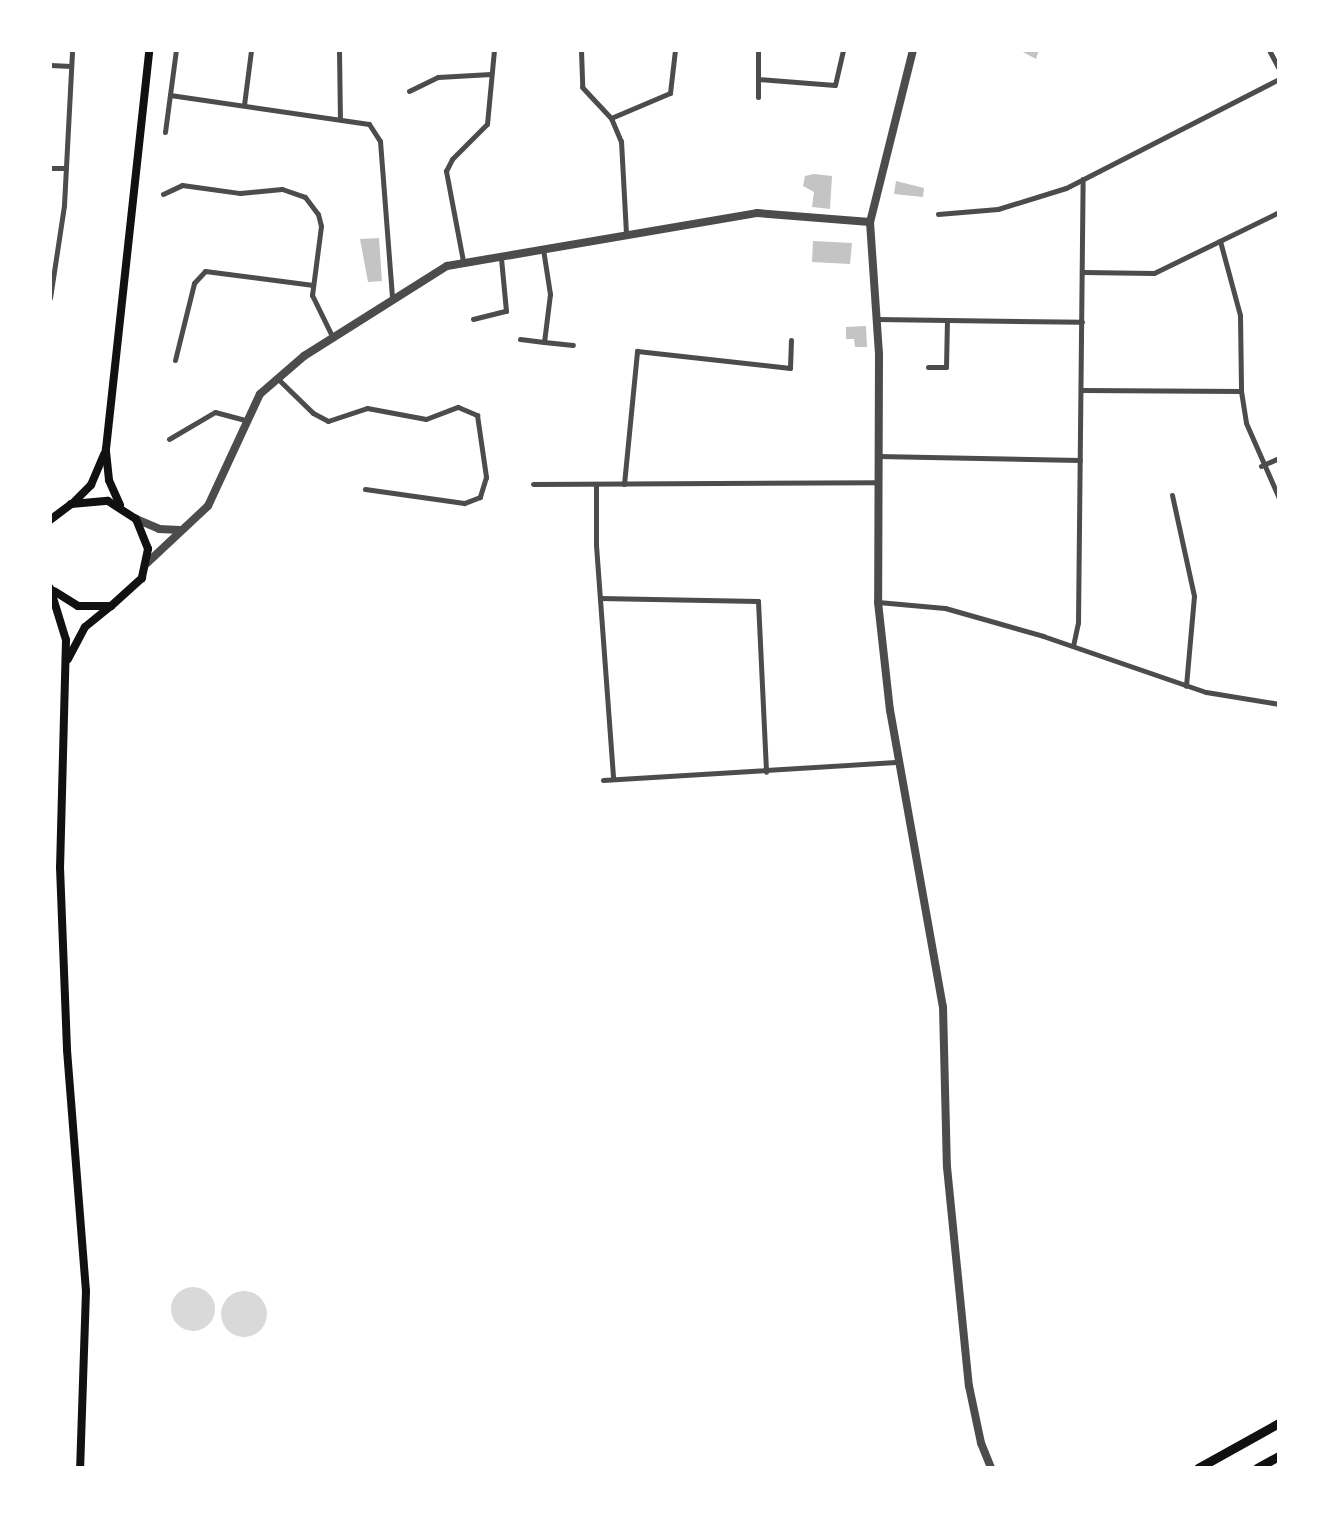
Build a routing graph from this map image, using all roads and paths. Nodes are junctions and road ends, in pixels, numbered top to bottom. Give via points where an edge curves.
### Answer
1 (72, 50) edge
2 (149, 50) edge
3 (176, 50) edge
4 (252, 50) edge
5 (339, 50) edge
6 (494, 50) edge
7 (581, 50) edge
8 (675, 50) edge
9 (758, 50) edge
10 (843, 50) edge
11 (913, 50) edge
12 (1269, 50) edge
13 (50, 64) edge
14 (71, 66) junction
15 (1279, 69) edge
16 (490, 74) junction
17 (758, 79) junction
18 (1279, 79) edge
19 (409, 91) dead end
20 (170, 95) junction
21 (758, 97) dead end
22 (244, 105) junction
23 (340, 118) junction
24 (610, 118) junction
25 (165, 132) dead end
26 (50, 168) edge
27 (66, 168) junction
28 (1084, 180) junction
29 (162, 194) dead end
30 (1279, 212) edge
31 (938, 214) dead end
32 (870, 222) junction
33 (626, 234) junction
34 (1220, 242) junction
35 (50, 249) edge
36 (544, 249) junction
37 (59, 250) junction
38 (500, 254) junction
39 (463, 261) junction
40 (1083, 272) junction
41 (312, 285) junction
42 (50, 298) edge
43 (392, 298) junction
44 (473, 318) dead end
45 (878, 320) junction
46 (947, 320) junction
47 (1082, 322) junction
48 (333, 338) junction
49 (520, 339) dead end
50 (792, 340) dead end
51 (544, 342) junction
52 (573, 345) dead end
53 (175, 360) dead end
54 (928, 366) dead end
55 (277, 378) junction
56 (1082, 390) junction
57 (1241, 390) junction
58 (244, 420) junction
59 (169, 439) dead end
60 (106, 450) junction
61 (878, 456) junction
62 (1279, 458) edge
63 (1081, 460) junction
64 (1262, 466) junction
65 (878, 482) junction
66 (532, 484) dead end
67 (596, 484) junction
68 (624, 484) junction
69 (365, 489) dead end
70 (1172, 495) dead end
71 (1279, 498) edge
72 (71, 504) junction
73 (120, 505) junction
74 (54, 511) edge
75 (136, 518) junction
76 (50, 520) edge
77 (180, 530) junction
78 (147, 563) junction
79 (50, 588) edge
80 (600, 598) junction
81 (878, 602) junction
82 (112, 606) junction
83 (1074, 646) junction
84 (66, 663) junction
85 (1186, 686) junction
86 (1279, 704) edge
87 (902, 762) junction
88 (766, 772) junction
89 (613, 778) junction
90 (603, 780) dead end
91 (1279, 1423) edge
92 (1279, 1456) edge
93 (80, 1468) edge
94 (992, 1468) edge
95 (1198, 1468) edge
96 (1257, 1468) edge

1 - 14 street
2 - 60 main road
3 - 20 street
4 - 22 street
5 - 23 street
6 - 16 street
7 - 24 street via 582,86
8 - 24 street via 670,93
9 - 17 street
10 - 17 street via 836,85
11 - 32 street
12 - 15 street
13 - 14 street
14 - 27 street
16 - 19 street via 438,77
16 - 39 street via 488,124 446,171
17 - 21 street
18 - 28 street
20 - 22 street
20 - 25 street
22 - 23 street
23 - 43 street via 369,124 380,142
24 - 33 street via 621,142
26 - 27 street
27 - 37 street
28 - 31 street via 998,210
28 - 40 street
29 - 41 street via 182,185 240,193 296,190 321,226
30 - 34 street
32 - 33 street via 758,213
32 - 45 street
33 - 36 street
34 - 40 street via 1154,273
34 - 57 street via 1240,315
35 - 37 street
36 - 38 street
36 - 51 street via 550,282
37 - 42 street
38 - 39 street
38 - 44 street via 506,311
39 - 43 street
40 - 47 street
41 - 48 street
41 - 53 street via 205,270 194,283
43 - 48 street
45 - 46 street
45 - 61 street
46 - 47 street
46 - 54 street via 946,367
47 - 56 street
48 - 55 street
49 - 51 street
50 - 68 street via 790,368 637,351
51 - 52 street
55 - 58 street
55 - 69 street via 328,420 367,408 417,418 458,407 477,415 486,477 480,497 464,503
56 - 57 street
56 - 63 street
57 - 64 street
58 - 59 street via 216,412
58 - 77 street via 208,506
60 - 72 main road via 95,479
60 - 73 main road
61 - 63 street
61 - 65 street
62 - 64 street
63 - 83 street
64 - 71 street
65 - 68 street
65 - 81 street
66 - 67 street
67 - 68 street
67 - 80 street
70 - 85 street via 1194,596
72 - 73 main road
72 - 74 main road
73 - 75 main road
74 - 76 main road
75 - 77 street
75 - 78 main road
77 - 78 street
78 - 82 main road via 133,591
79 - 82 main road via 78,606
79 - 84 main road via 65,628
80 - 88 street via 758,601
80 - 89 street
81 - 83 street via 945,608
81 - 87 street
82 - 84 main road via 79,635
83 - 85 street
84 - 93 main road via 60,867 86,1292
85 - 86 street
87 - 88 street
87 - 94 street via 943,1007 947,1167 966,1364
88 - 89 street
89 - 90 street
91 - 95 highway
92 - 96 highway

